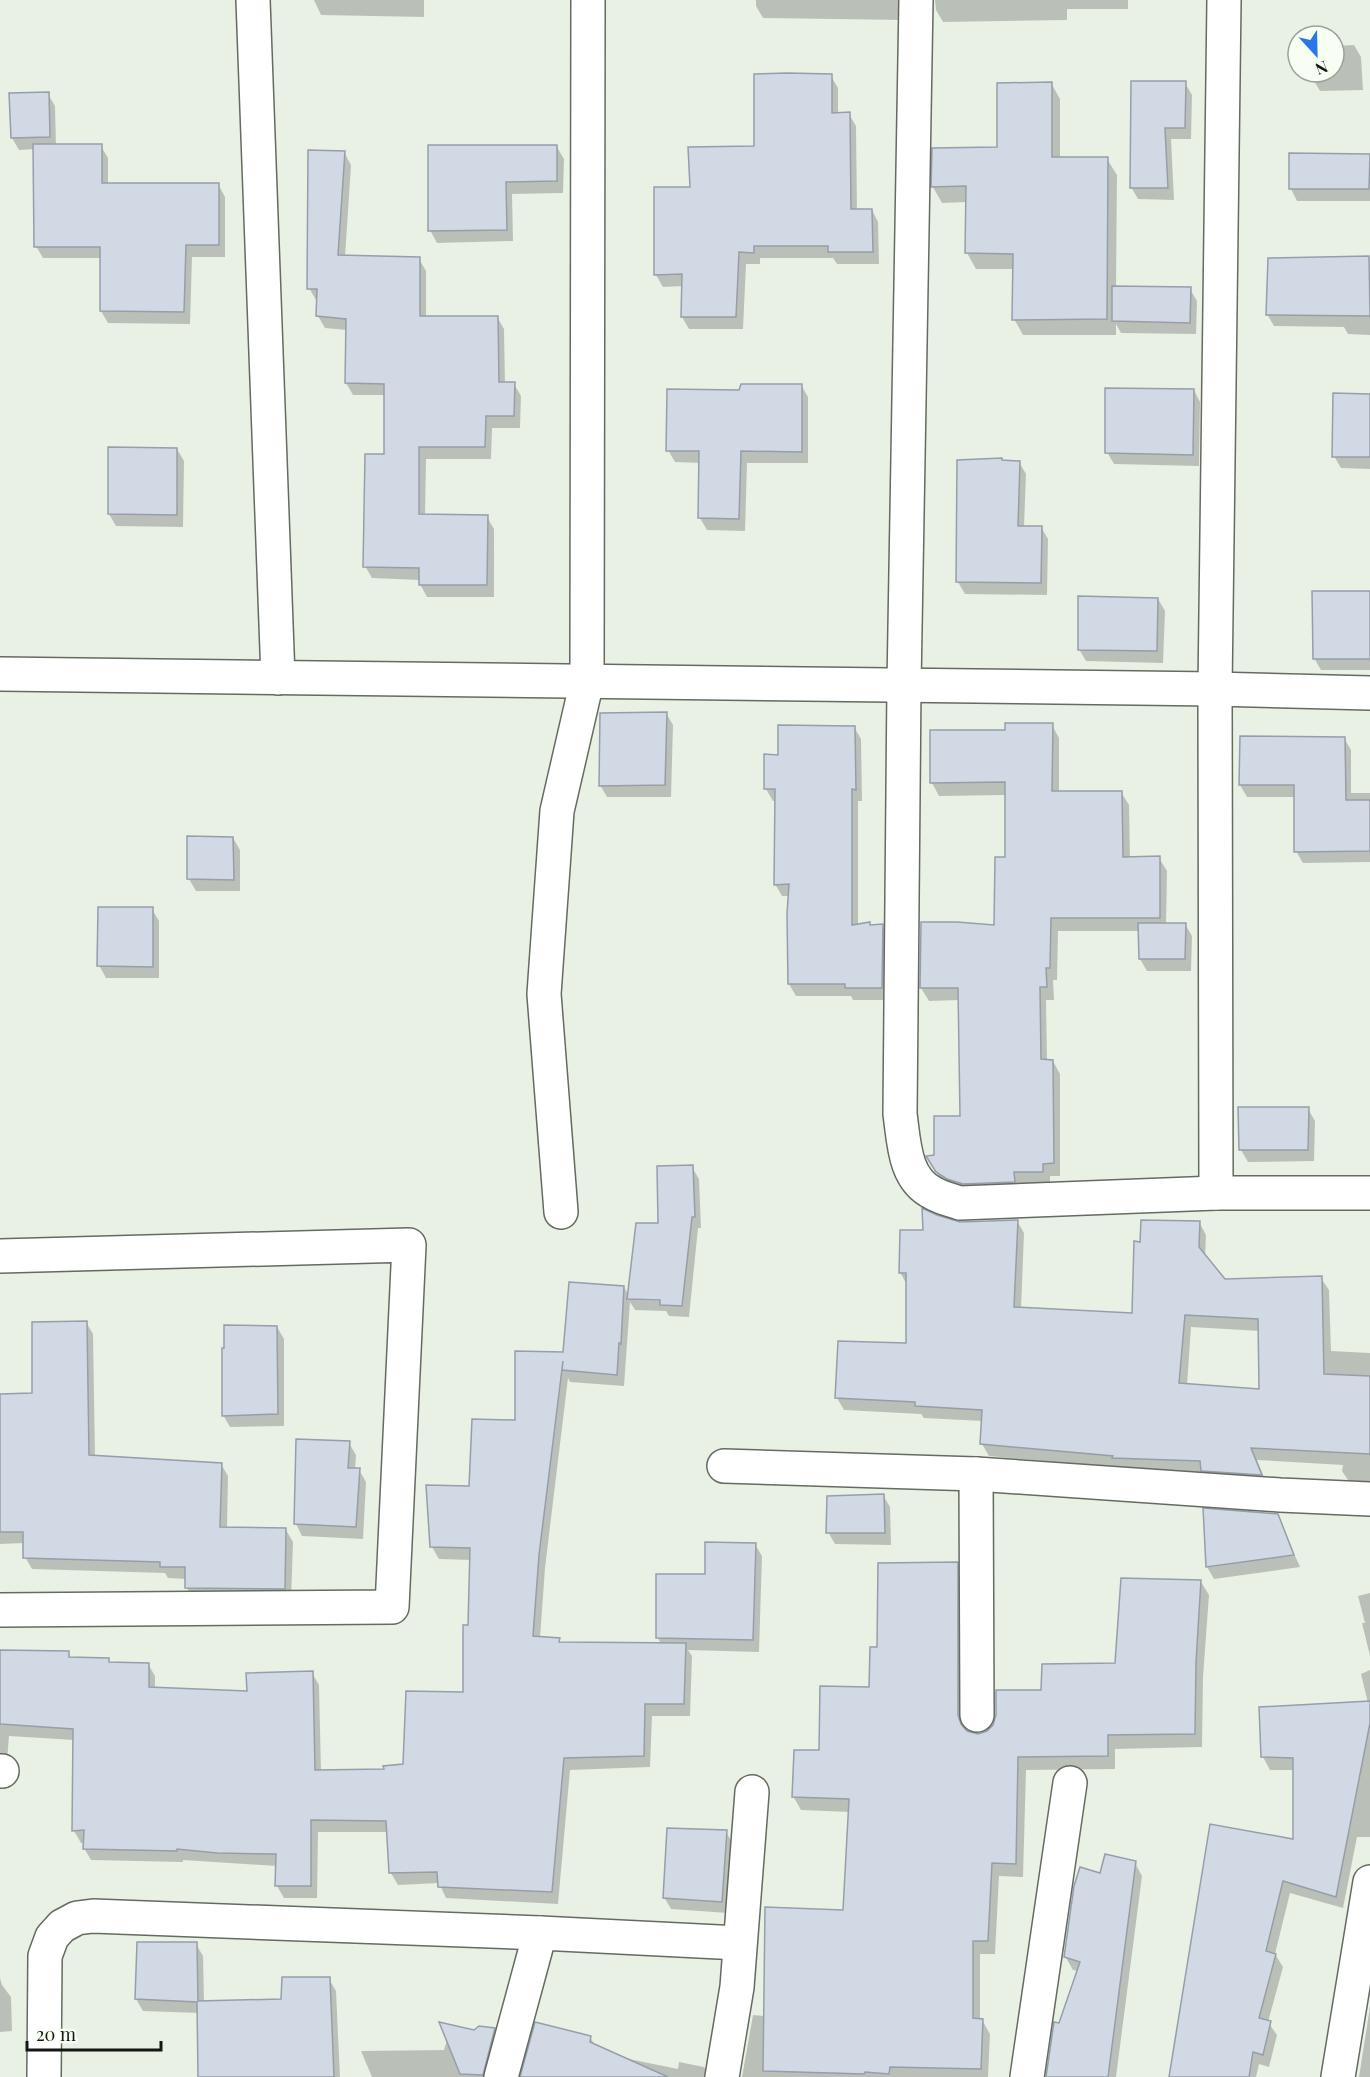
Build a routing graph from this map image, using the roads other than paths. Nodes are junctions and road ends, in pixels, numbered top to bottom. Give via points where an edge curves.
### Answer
1 (253, 0) edge
2 (588, 0) edge
3 (916, 0) edge
4 (1224, 0) edge
5 (0, 674) edge
6 (278, 678) junction
7 (587, 681) junction
8 (904, 685) junction
9 (1215, 689) junction
10 (1370, 693) edge
11 (1370, 1192) edge
12 (1216, 1194) junction
13 (561, 1212) dead end
14 (0, 1256) edge
15 (724, 1466) dead end
16 (976, 1474) junction
17 (1370, 1499) edge
18 (0, 1610) edge
19 (977, 1715) dead end
20 (1070, 1784) dead end
21 (752, 1792) dead end
22 (1370, 1882) edge
23 (540, 1933) junction
24 (739, 1943) junction
25 (44, 2077) edge
26 (501, 2077) edge
27 (722, 2077) edge
28 (1027, 2077) edge
29 (1338, 2077) edge

1 - 6 street
2 - 7 street
3 - 8 street
4 - 9 street
5 - 6 street
6 - 7 street
7 - 8 street
7 - 13 street via 556,812 544,994
8 - 9 street
8 - 12 street via 900,1114 907,1160 918,1181 932,1193 960,1203
9 - 10 street
9 - 12 street
11 - 12 street
14 - 18 street via 409,1245 392,1607
15 - 16 street
16 - 17 street
16 - 19 street
20 - 28 street
21 - 24 street
22 - 29 street
23 - 24 street
23 - 25 street via 77,1918 52,1937 45,1956
23 - 26 street
24 - 27 street via 737,1987

